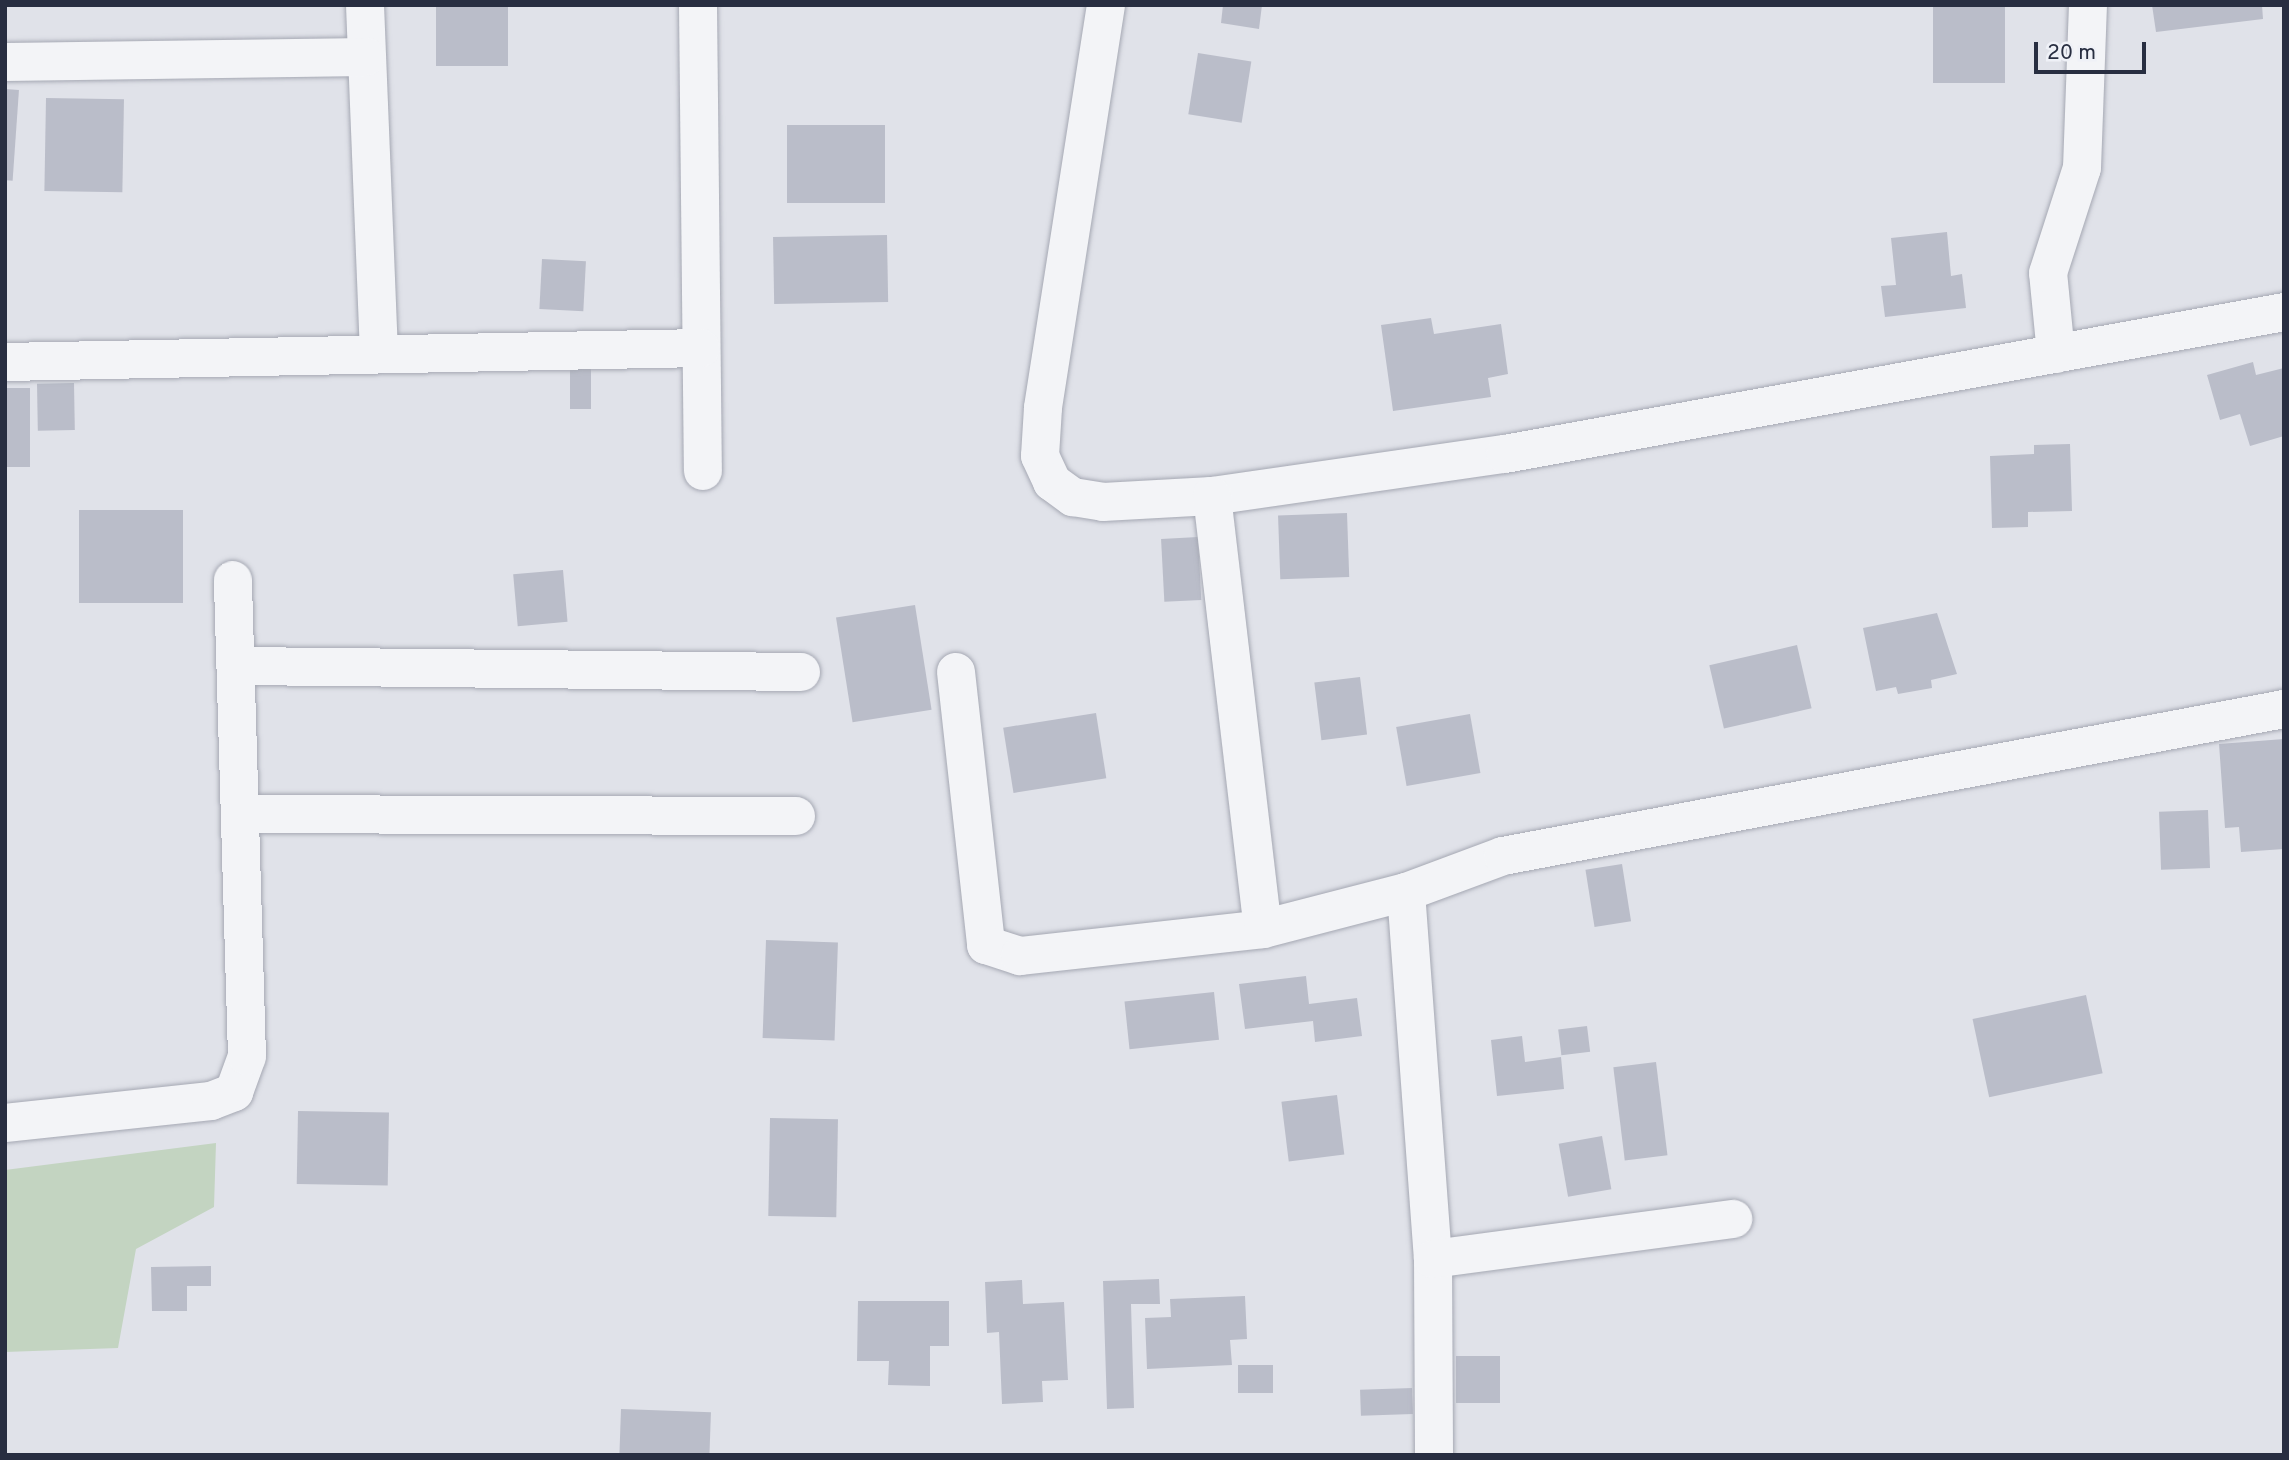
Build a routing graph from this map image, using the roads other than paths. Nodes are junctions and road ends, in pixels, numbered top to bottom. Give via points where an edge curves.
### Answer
1 (365, 5) edge
2 (698, 5) edge
3 (1106, 5) edge
4 (2088, 5) edge
5 (366, 57) junction
6 (5, 62) edge
7 (2284, 313) edge
8 (701, 348) junction
9 (379, 353) junction
10 (2056, 355) junction
11 (5, 362) edge
12 (703, 471) dead end
13 (1212, 496) junction
14 (233, 580) dead end
15 (239, 666) junction
16 (802, 672) dead end
17 (956, 672) dead end
18 (2284, 709) edge
19 (241, 814) junction
20 (796, 816) dead end
21 (1406, 892) junction
22 (1263, 929) junction
23 (5, 1123) edge
24 (1733, 1219) dead end
25 (1433, 1259) junction
26 (1434, 1455) edge

1 - 5 street
2 - 8 street
3 - 13 street via 1040,456 1052,482 1073,497 1103,502
4 - 10 street via 2082,168 2048,273
5 - 6 street
5 - 9 street
7 - 10 street
8 - 9 street
8 - 12 street
9 - 11 street
10 - 13 street via 1505,454
13 - 22 street
14 - 15 street
15 - 16 street
15 - 19 street
17 - 22 street via 986,944 1020,956
18 - 21 street via 1503,856
19 - 20 street
19 - 23 street via 247,1056 234,1092 211,1101
21 - 22 street
21 - 25 street
24 - 25 street
25 - 26 street

